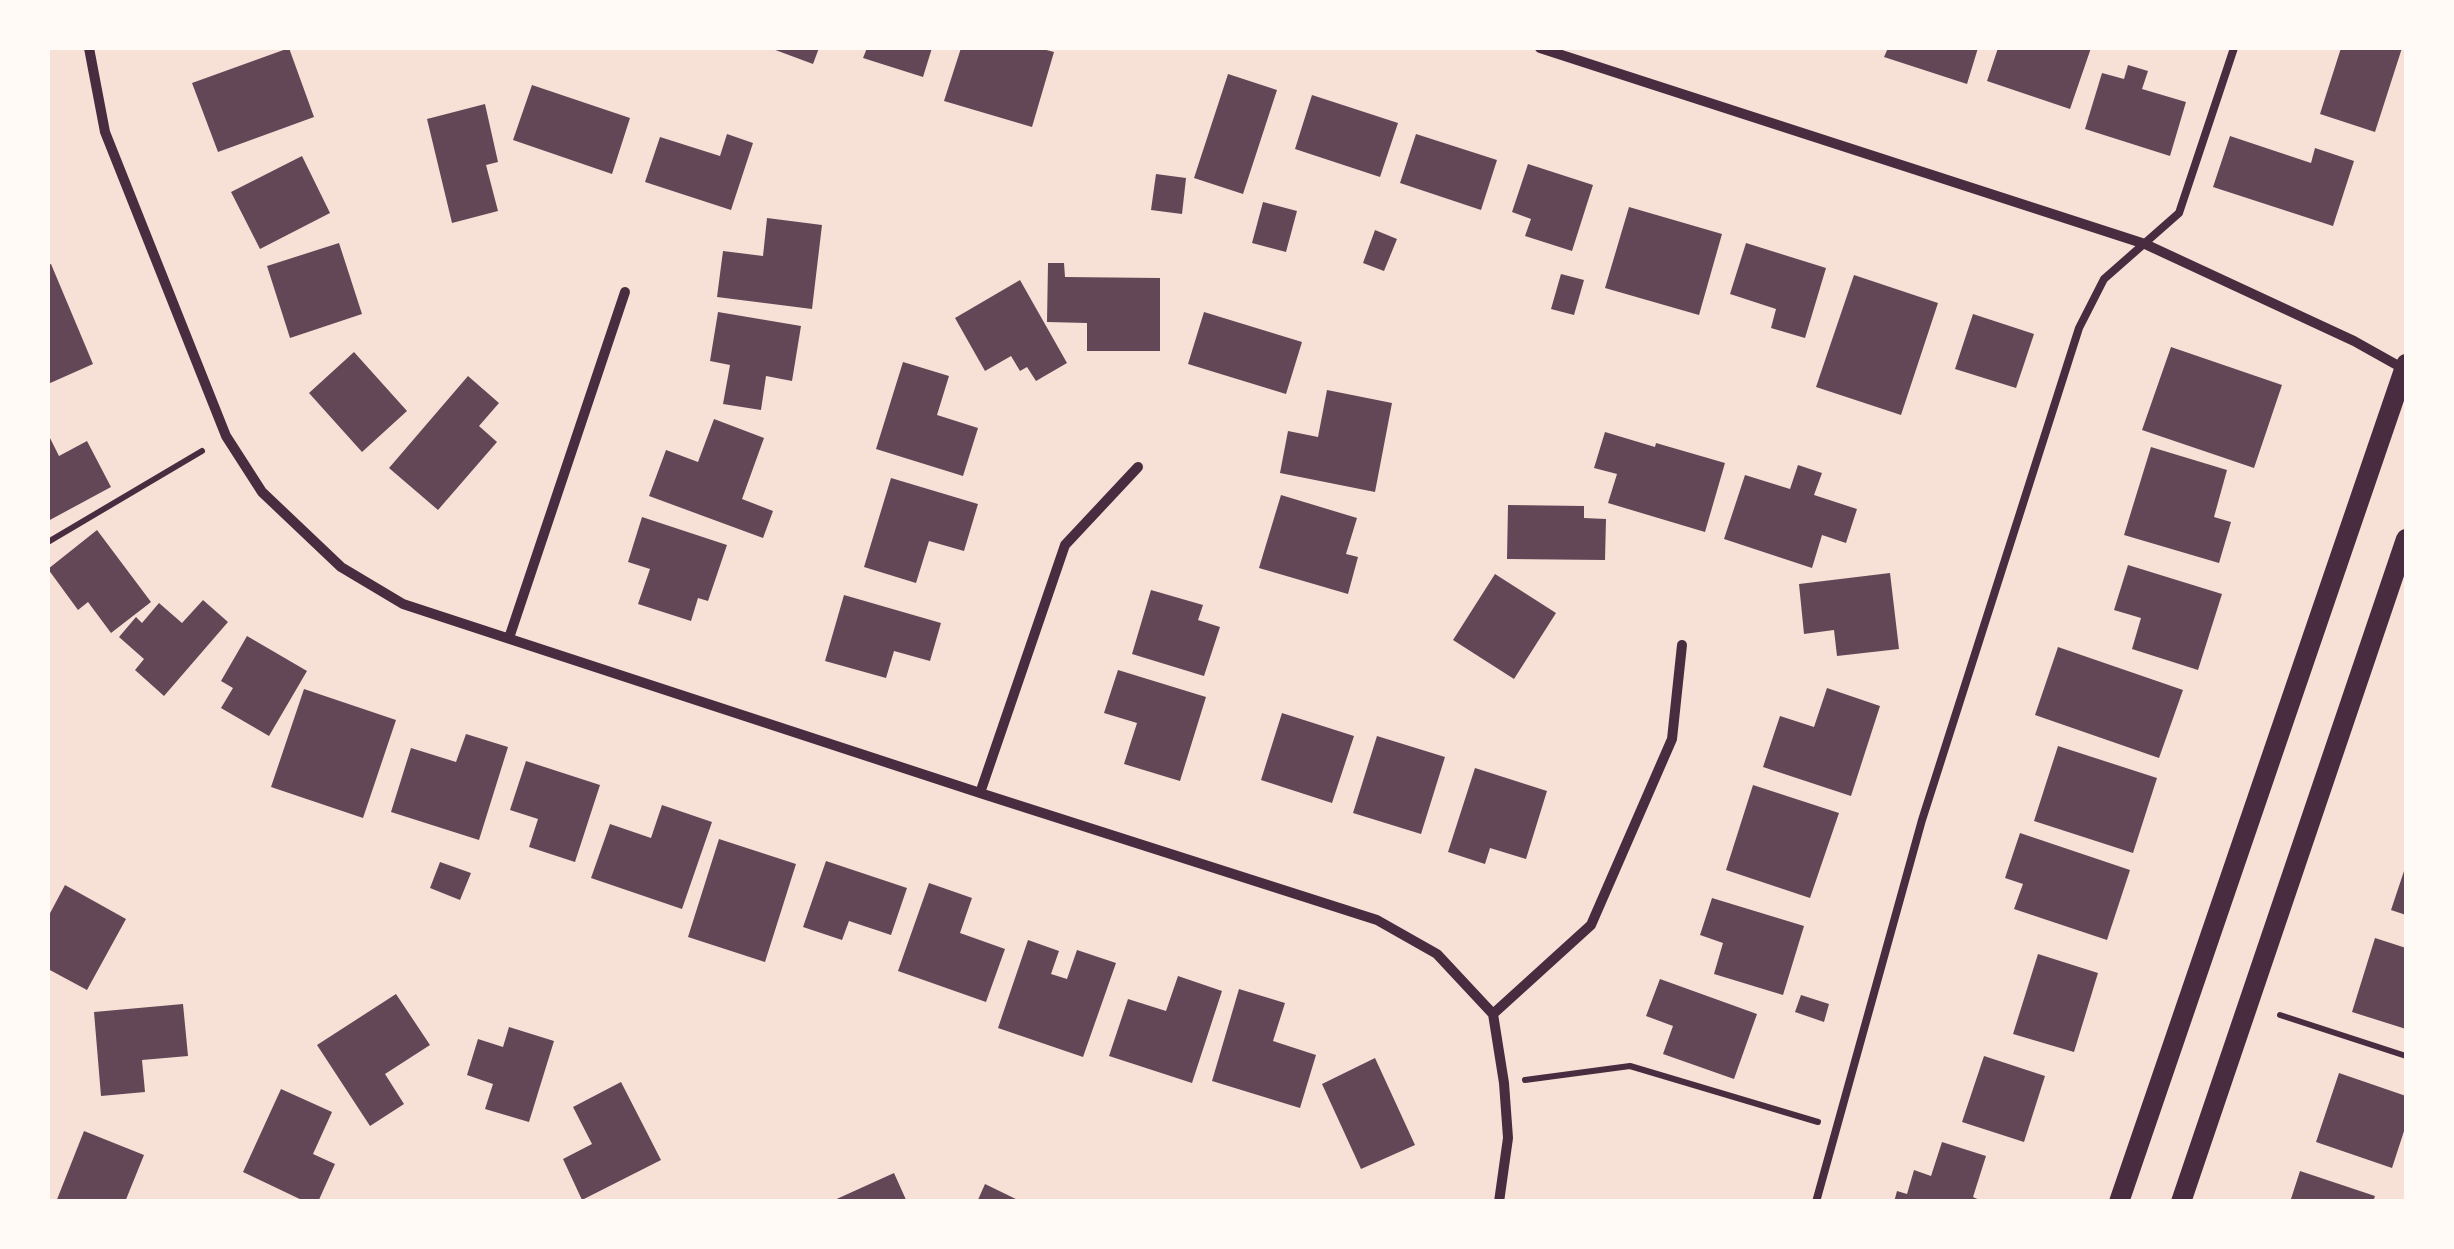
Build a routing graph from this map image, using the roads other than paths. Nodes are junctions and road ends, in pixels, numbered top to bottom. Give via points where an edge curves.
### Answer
1 (1540, 48) edge
2 (2234, 48) edge
3 (89, 51) edge
4 (2145, 244) junction
5 (625, 292) dead end
6 (2406, 367) edge
7 (1138, 467) dead end
8 (2406, 540) edge
9 (509, 638) junction
10 (1682, 645) dead end
11 (980, 794) junction
12 (1493, 1014) junction
13 (1499, 1202) edge
14 (1816, 1202) edge
15 (2119, 1202) edge
16 (2181, 1202) edge

1 - 4 street
2 - 4 lane via 2179,213
3 - 9 street via 112,150 226,436 262,492 342,567 403,604
4 - 6 street
4 - 14 lane via 2104,279 2078,328 1922,820
5 - 9 street
6 - 15 main road
7 - 11 street via 1064,544
8 - 16 main road
9 - 11 street
10 - 12 street via 1672,739 1591,925
11 - 12 street via 1377,920 1437,954
12 - 13 street via 1508,1138

